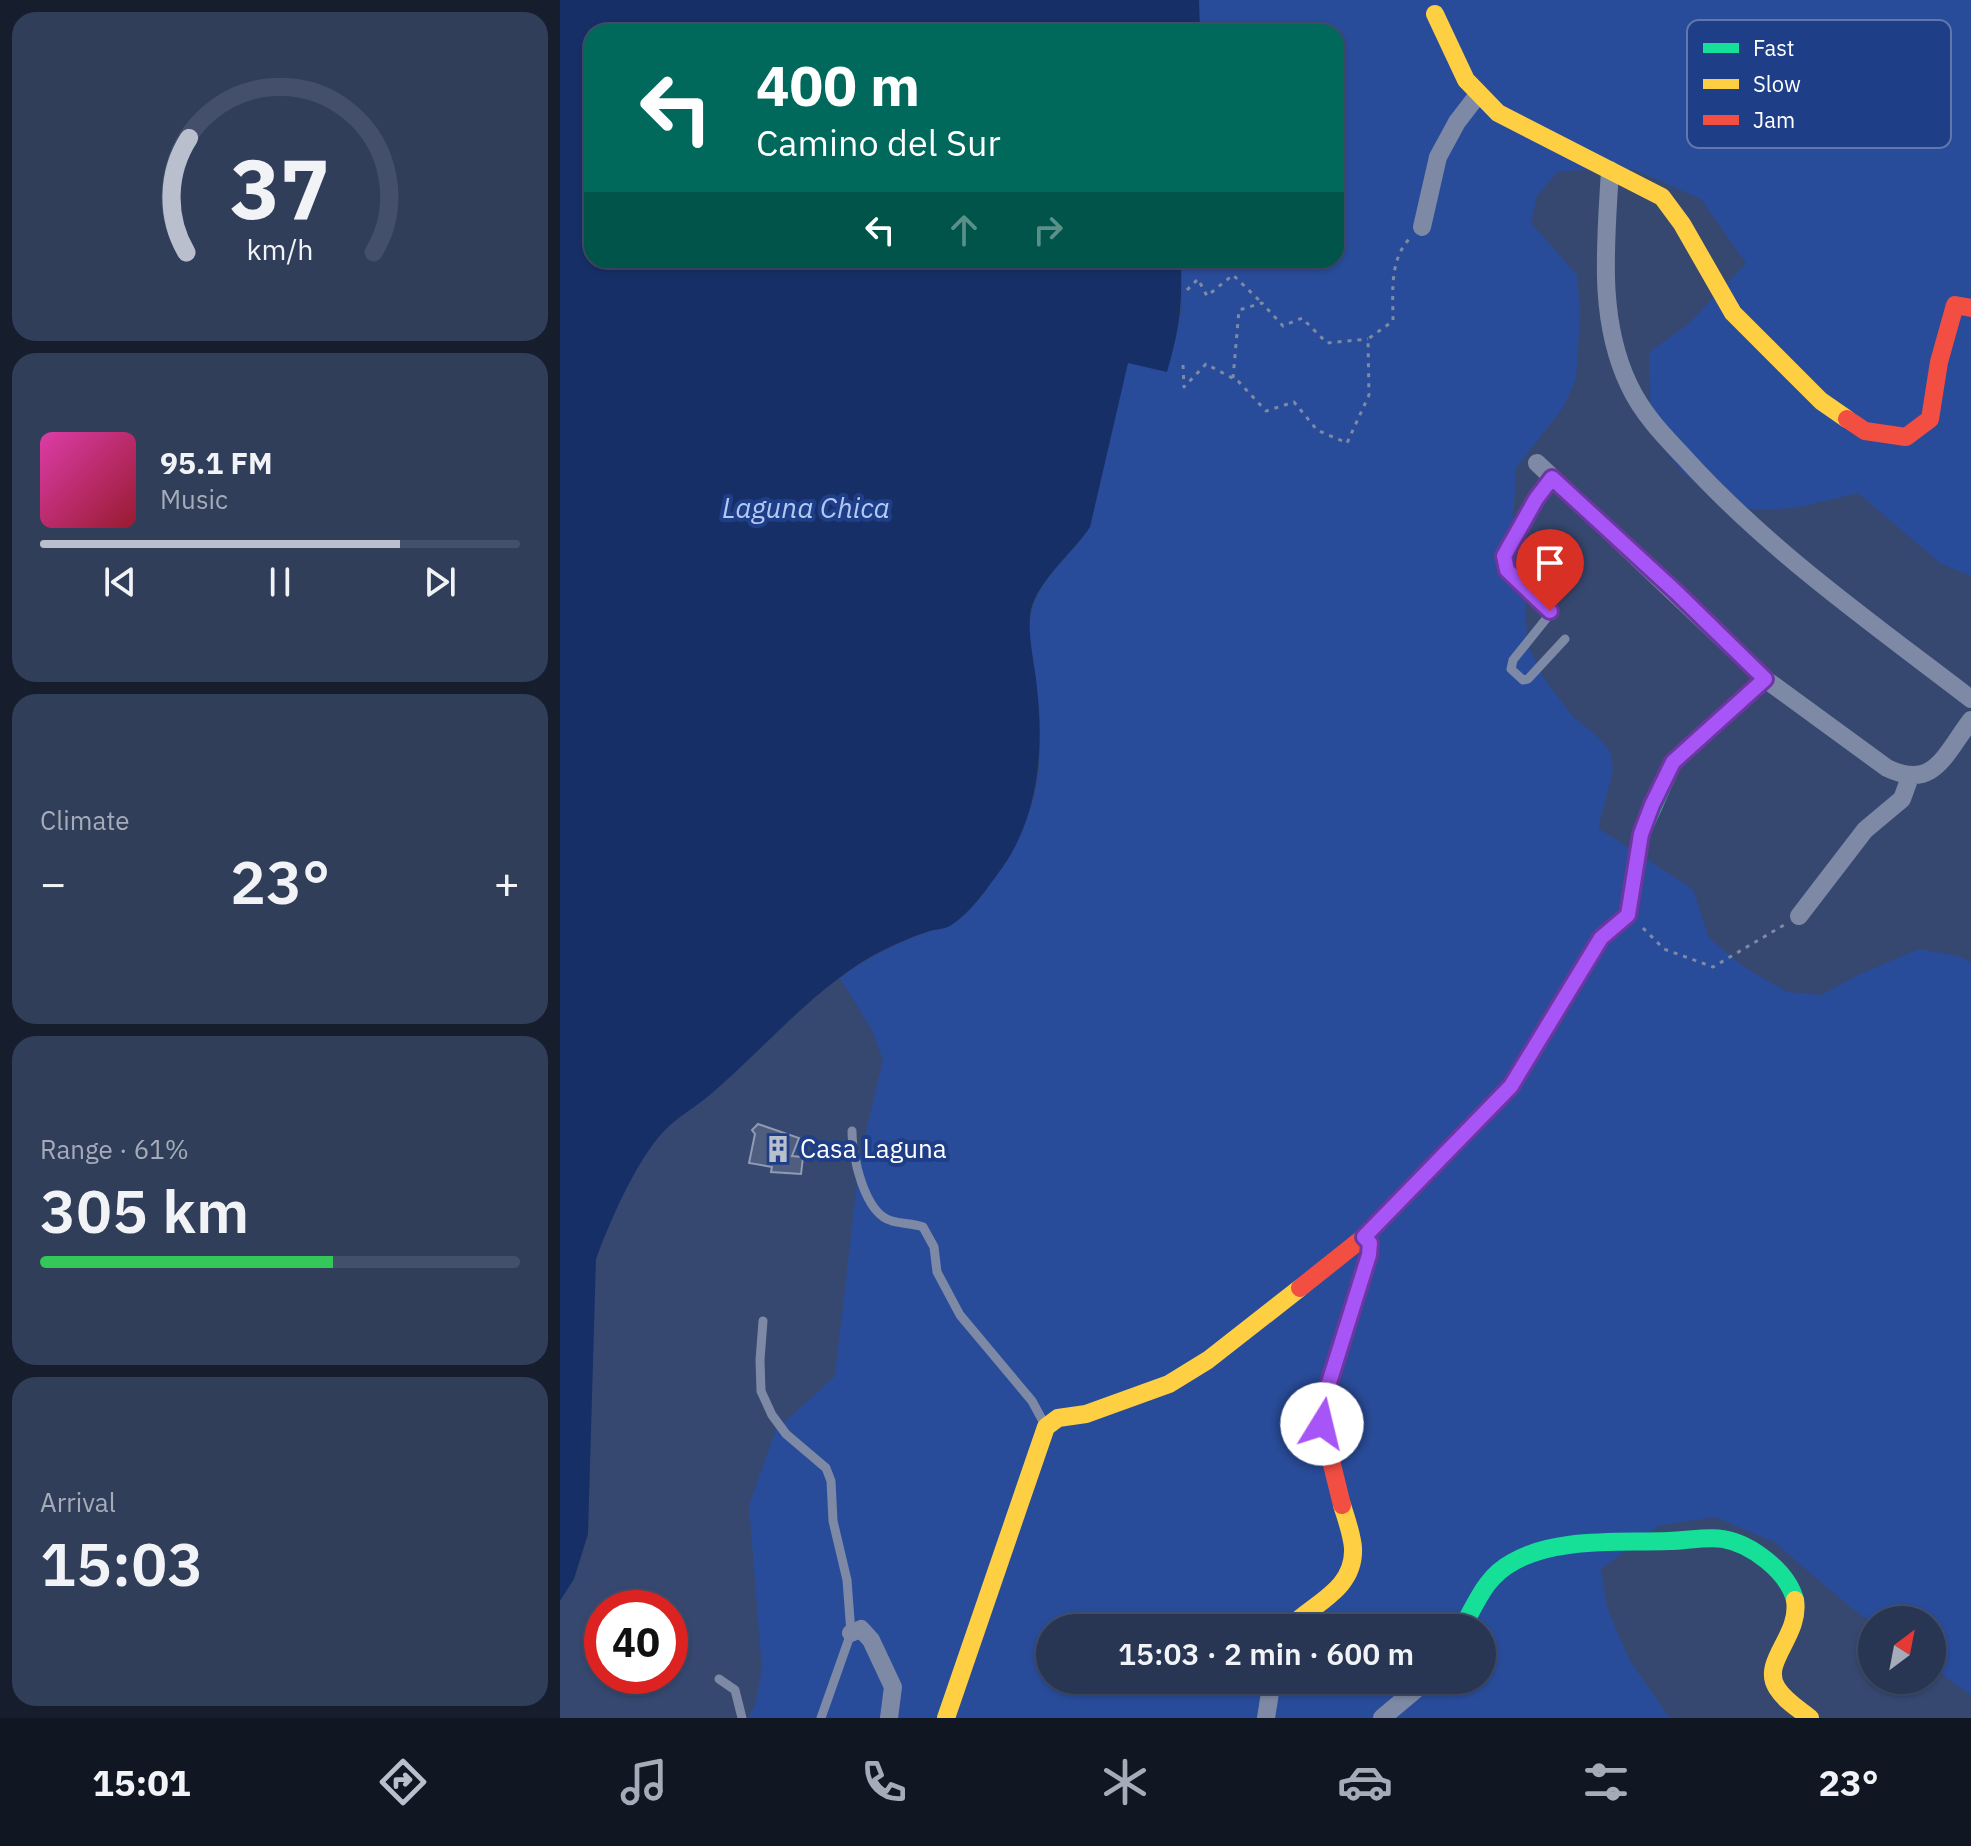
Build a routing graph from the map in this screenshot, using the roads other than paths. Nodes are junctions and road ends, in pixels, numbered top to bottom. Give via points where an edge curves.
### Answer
1 (1435, 14) dead end
2 (1477, 96) junction
3 (1610, 170) junction
4 (1422, 227) road end
5 (1971, 308) edge
6 (1537, 463) dead end
7 (1552, 478) junction
8 (1565, 639) dead end
9 (1765, 679) junction
10 (1971, 699) edge
11 (1971, 720) edge
12 (1910, 777) junction
13 (1799, 916) road end
14 (852, 1131) dead end
15 (1364, 1237) junction
16 (763, 1321) dead end
17 (1046, 1427) junction
18 (1301, 1614) edge
19 (1469, 1614) edge
20 (851, 1633) junction
21 (719, 1679) dead end
22 (1270, 1694) edge
23 (1413, 1694) edge
24 (742, 1718) edge
25 (821, 1718) edge
26 (889, 1718) edge
27 (946, 1718) edge
28 (1266, 1718) edge
29 (1382, 1718) edge
30 (1810, 1718) edge

1 - 2 street via 1463,78
2 - 3 street via 1498,113
2 - 4 street via 1438,157
3 - 5 street via 1662,197 1733,313 1821,401 1865,431 1906,437 1930,419 1955,305
3 - 10 street via 1605,293 1628,384 1648,418 1715,492 1797,565
6 - 7 street
7 - 8 lane via 1504,556 1507,570 1550,611 1511,669 1528,679
7 - 9 street
9 - 12 street via 1887,768
9 - 15 street via 1673,762 1641,834 1628,915 1601,938 1511,1086
11 - 12 street via 1934,769
12 - 13 street via 1902,799 1865,830
14 - 17 lane via 852,1151 875,1209 890,1221 923,1227 934,1247 937,1272 960,1315 1032,1401
15 - 17 street via 1208,1360 1169,1384 1086,1414 1058,1418
15 - 18 street via 1370,1243 1369,1255 1323,1402 1322,1424 1353,1565 1338,1592
16 - 20 lane via 761,1391 786,1434 826,1468 831,1481
17 - 27 street
19 - 30 street via 1498,1569 1539,1550 1723,1539 1770,1563 1788,1582 1797,1616 1772,1670 1774,1683
20 - 25 lane
20 - 26 street via 861,1629 871,1640 893,1687
21 - 24 lane via 735,1690
22 - 28 street
23 - 29 street

